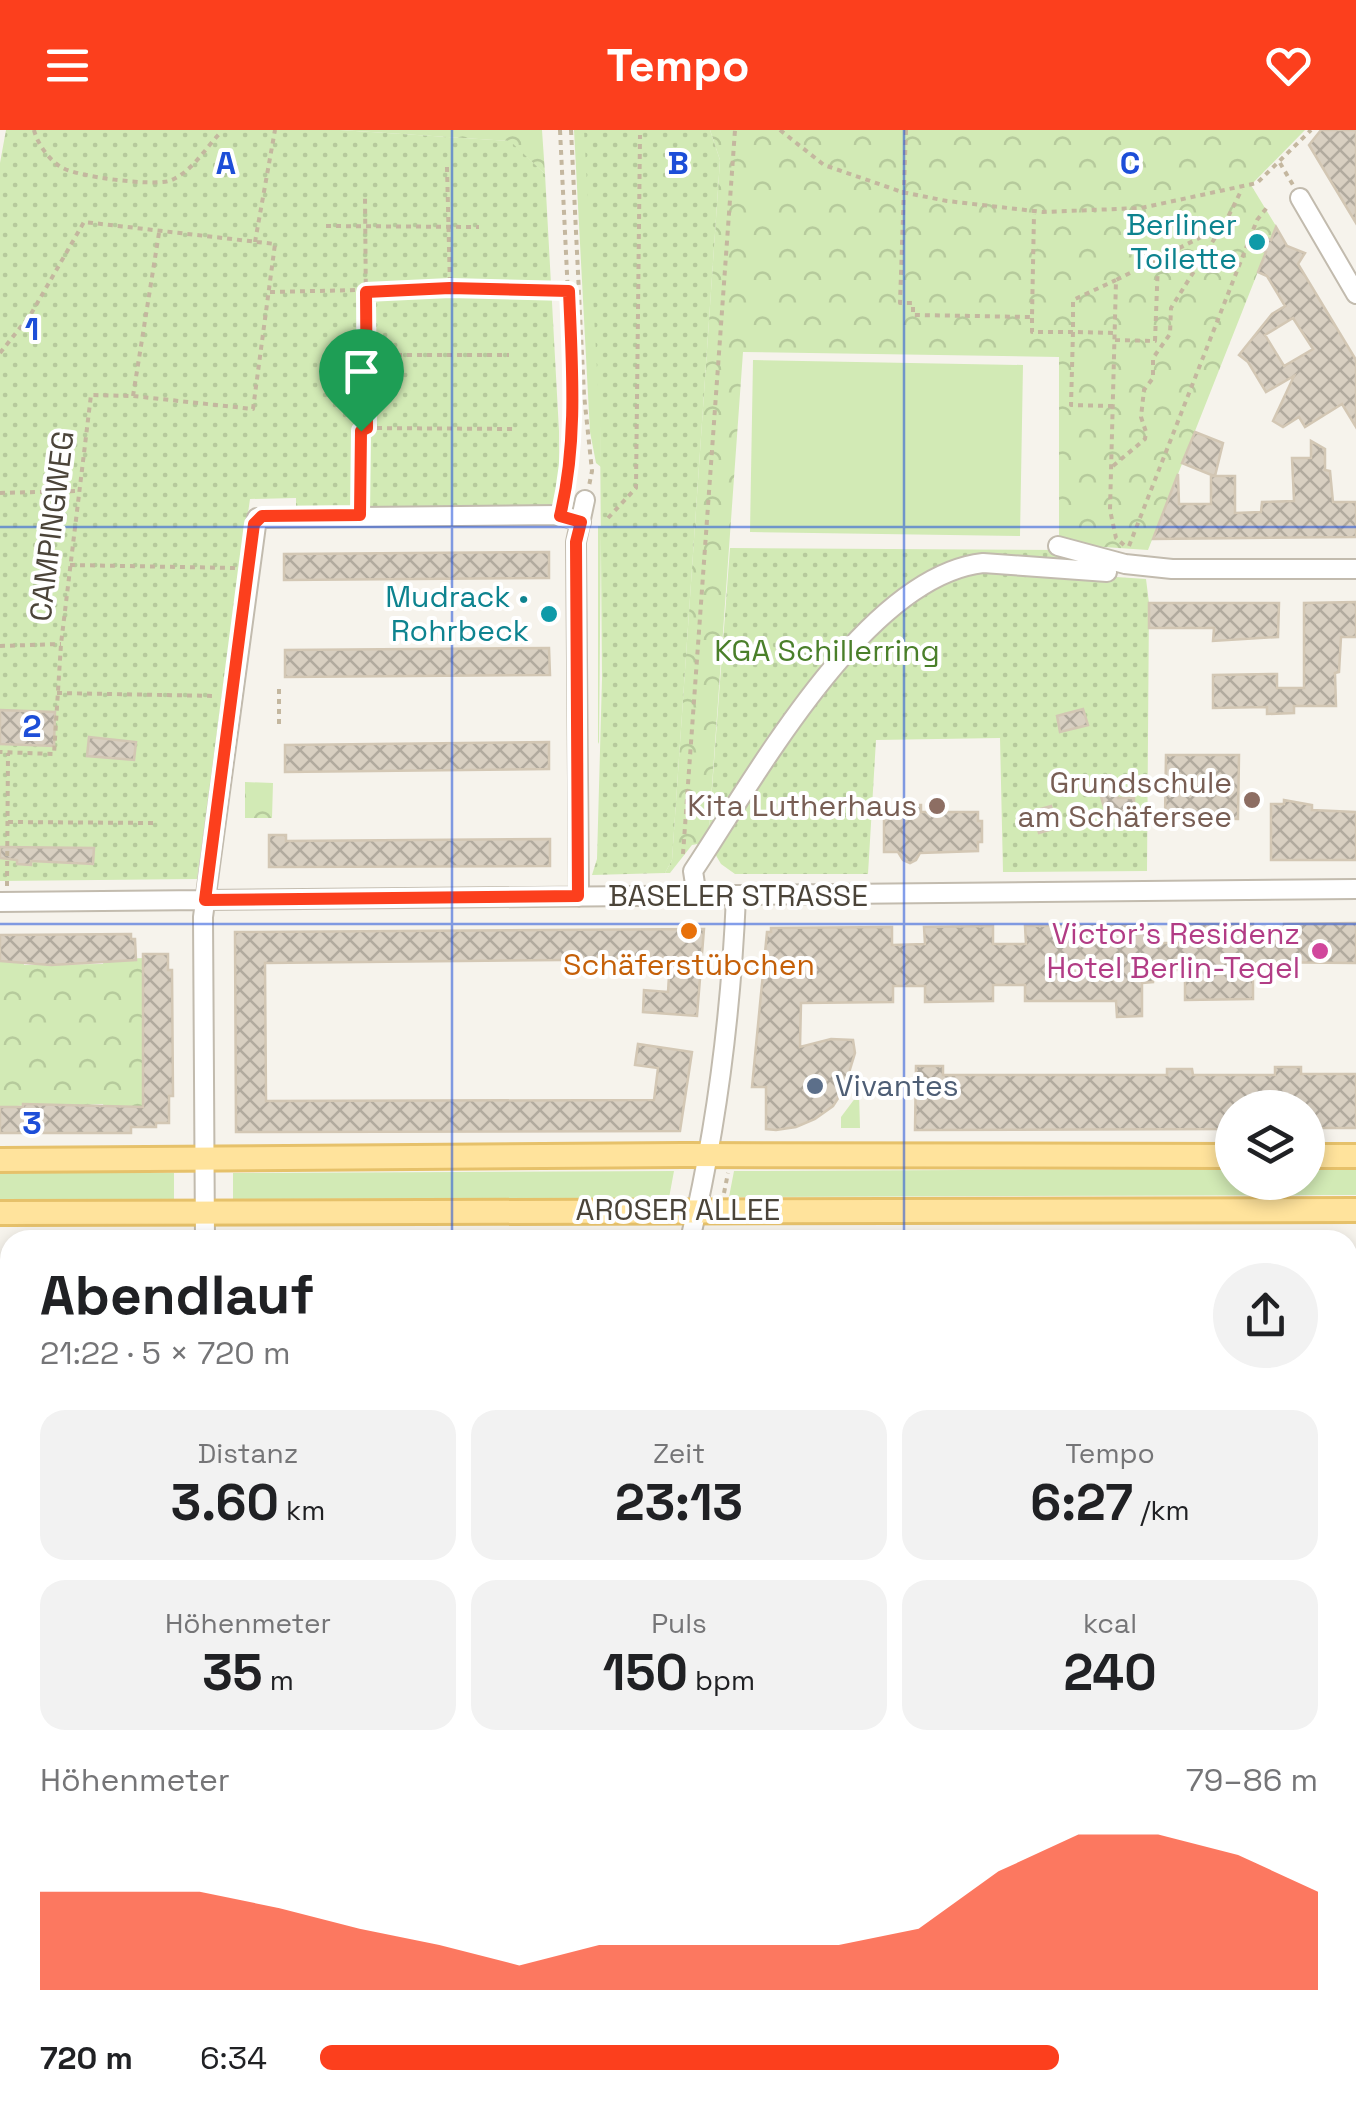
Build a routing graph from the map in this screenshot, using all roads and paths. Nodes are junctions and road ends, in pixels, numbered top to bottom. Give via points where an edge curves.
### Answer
1 (34, 130) edge
2 (274, 130) edge
3 (560, 130) edge
4 (571, 130) edge
5 (735, 130) edge
6 (780, 130) edge
7 (906, 130) edge
8 (1311, 130) edge
9 (220, 133) dead end
10 (640, 134) dead end
11 (1280, 163) junction
12 (447, 167) dead end
13 (1243, 187) junction
14 (902, 192) junction
15 (365, 196) dead end
16 (1300, 198) joint
17 (1269, 204) dead end
18 (1034, 211) junction
19 (1226, 221) junction
20 (326, 226) dead end
21 (364, 226) junction
22 (450, 226) junction
23 (479, 227) dead end
24 (159, 232) junction
25 (256, 242) junction
26 (1158, 259) junction
27 (1116, 280) junction
28 (450, 288) junction
29 (569, 291) junction
30 (270, 292) junction
31 (366, 292) junction
32 (1356, 294) edge
33 (1032, 317) junction
34 (1073, 332) junction
35 (1115, 336) junction
36 (0, 353) edge
37 (509, 354) dead end
38 (367, 356) junction
39 (133, 396) junction
40 (1113, 406) junction
41 (367, 428) junction
42 (512, 429) dead end
43 (1111, 468) junction
44 (78, 491) junction
45 (0, 493) edge
46 (586, 500) joint
47 (360, 515) junction
48 (560, 516) junction
49 (608, 518) dead end
50 (581, 522) junction
51 (1058, 546) dead end
52 (70, 565) junction
53 (248, 568) junction
54 (1356, 569) edge
55 (1107, 572) dead end
56 (61, 644) junction
57 (0, 646) edge
58 (279, 689) dead end
59 (56, 693) junction
60 (230, 696) junction
61 (279, 726) dead end
62 (0, 752) edge
63 (8, 753) junction
64 (8, 822) junction
65 (154, 823) dead end
66 (693, 871) junction
67 (1356, 889) edge
68 (4, 894) edge
69 (578, 896) junction
70 (697, 897) junction
71 (736, 897) junction
72 (205, 900) junction
73 (708, 1154) junction
74 (1215, 1156) edge
75 (1325, 1156) edge
76 (1356, 1156) edge
77 (204, 1159) junction
78 (0, 1160) edge
79 (728, 1171) dead end
80 (723, 1198) dead end
81 (1356, 1210) edge
82 (698, 1211) junction
83 (205, 1212) junction
84 (0, 1213) edge
85 (205, 1230) edge
86 (693, 1230) edge

1 - 9 path via 60,167 148,183 186,172
2 - 25 path
3 - 29 path
4 - 46 path via 592,471
5 - 66 path via 684,846
6 - 14 path via 824,165
7 - 14 path
8 - 11 path
10 - 49 path via 636,488
11 - 13 path
11 - 16 path
12 - 22 path
13 - 18 path via 1141,208
13 - 19 path
14 - 18 path
14 - 33 path via 900,303 914,303 914,315
15 - 21 path
16 - 32 street
17 - 43 path via 1257,220 1128,548 1116,538 1110,510
18 - 33 path
19 - 26 path
19 - 43 path via 1171,308 1170,334 1153,358 1153,378 1144,390 1144,438
20 - 21 path
21 - 22 path
21 - 31 path
22 - 23 path
22 - 28 path
24 - 25 path
24 - 36 path via 84,222 31,314
24 - 39 path
25 - 30 path via 275,244
26 - 27 path
26 - 35 path via 1155,341
27 - 34 path via 1073,300
27 - 35 path
28 - 29 path
28 - 31 path
29 - 48 path via 570,450
30 - 31 path
30 - 39 path, CAMPINGWEG via 252,409
31 - 38 path
33 - 34 path via 1032,332
34 - 35 path
34 - 40 path via 1071,405
35 - 40 path
37 - 38 path
38 - 41 path
39 - 44 path, CAMPINGWEG via 91,395
40 - 43 path
41 - 42 path
41 - 47 path via 361,431
44 - 45 path
44 - 52 path, CAMPINGWEG
46 - 50 street
47 - 48 street
47 - 53 street via 257,518
48 - 50 street
50 - 69 street
51 - 54 street via 1172,569
52 - 53 path
52 - 56 path, CAMPINGWEG
53 - 60 street
55 - 66 street via 965,565 895,604 759,764
56 - 57 path
56 - 59 path, CAMPINGWEG
58 - 61 path
59 - 60 path
59 - 63 path, CAMPINGWEG via 54,754
60 - 72 street
62 - 63 path
63 - 64 path
64 - 65 path
64 - 68 path
66 - 70 street
67 - 71 street, BASELER STRASSE
68 - 72 street, BASELER STRASSE
69 - 70 street, BASELER STRASSE
69 - 72 street, BASELER STRASSE
70 - 71 street, BASELER STRASSE
71 - 73 street via 728,1024
72 - 77 street
73 - 74 main road, AROSER ALLEE
73 - 77 main road, AROSER ALLEE
73 - 82 street
75 - 76 main road
77 - 78 main road, AROSER ALLEE
77 - 83 street
79 - 80 path
81 - 82 main road, AROSER ALLEE
82 - 83 main road, AROSER ALLEE
82 - 86 street
83 - 84 main road, AROSER ALLEE
83 - 85 street

